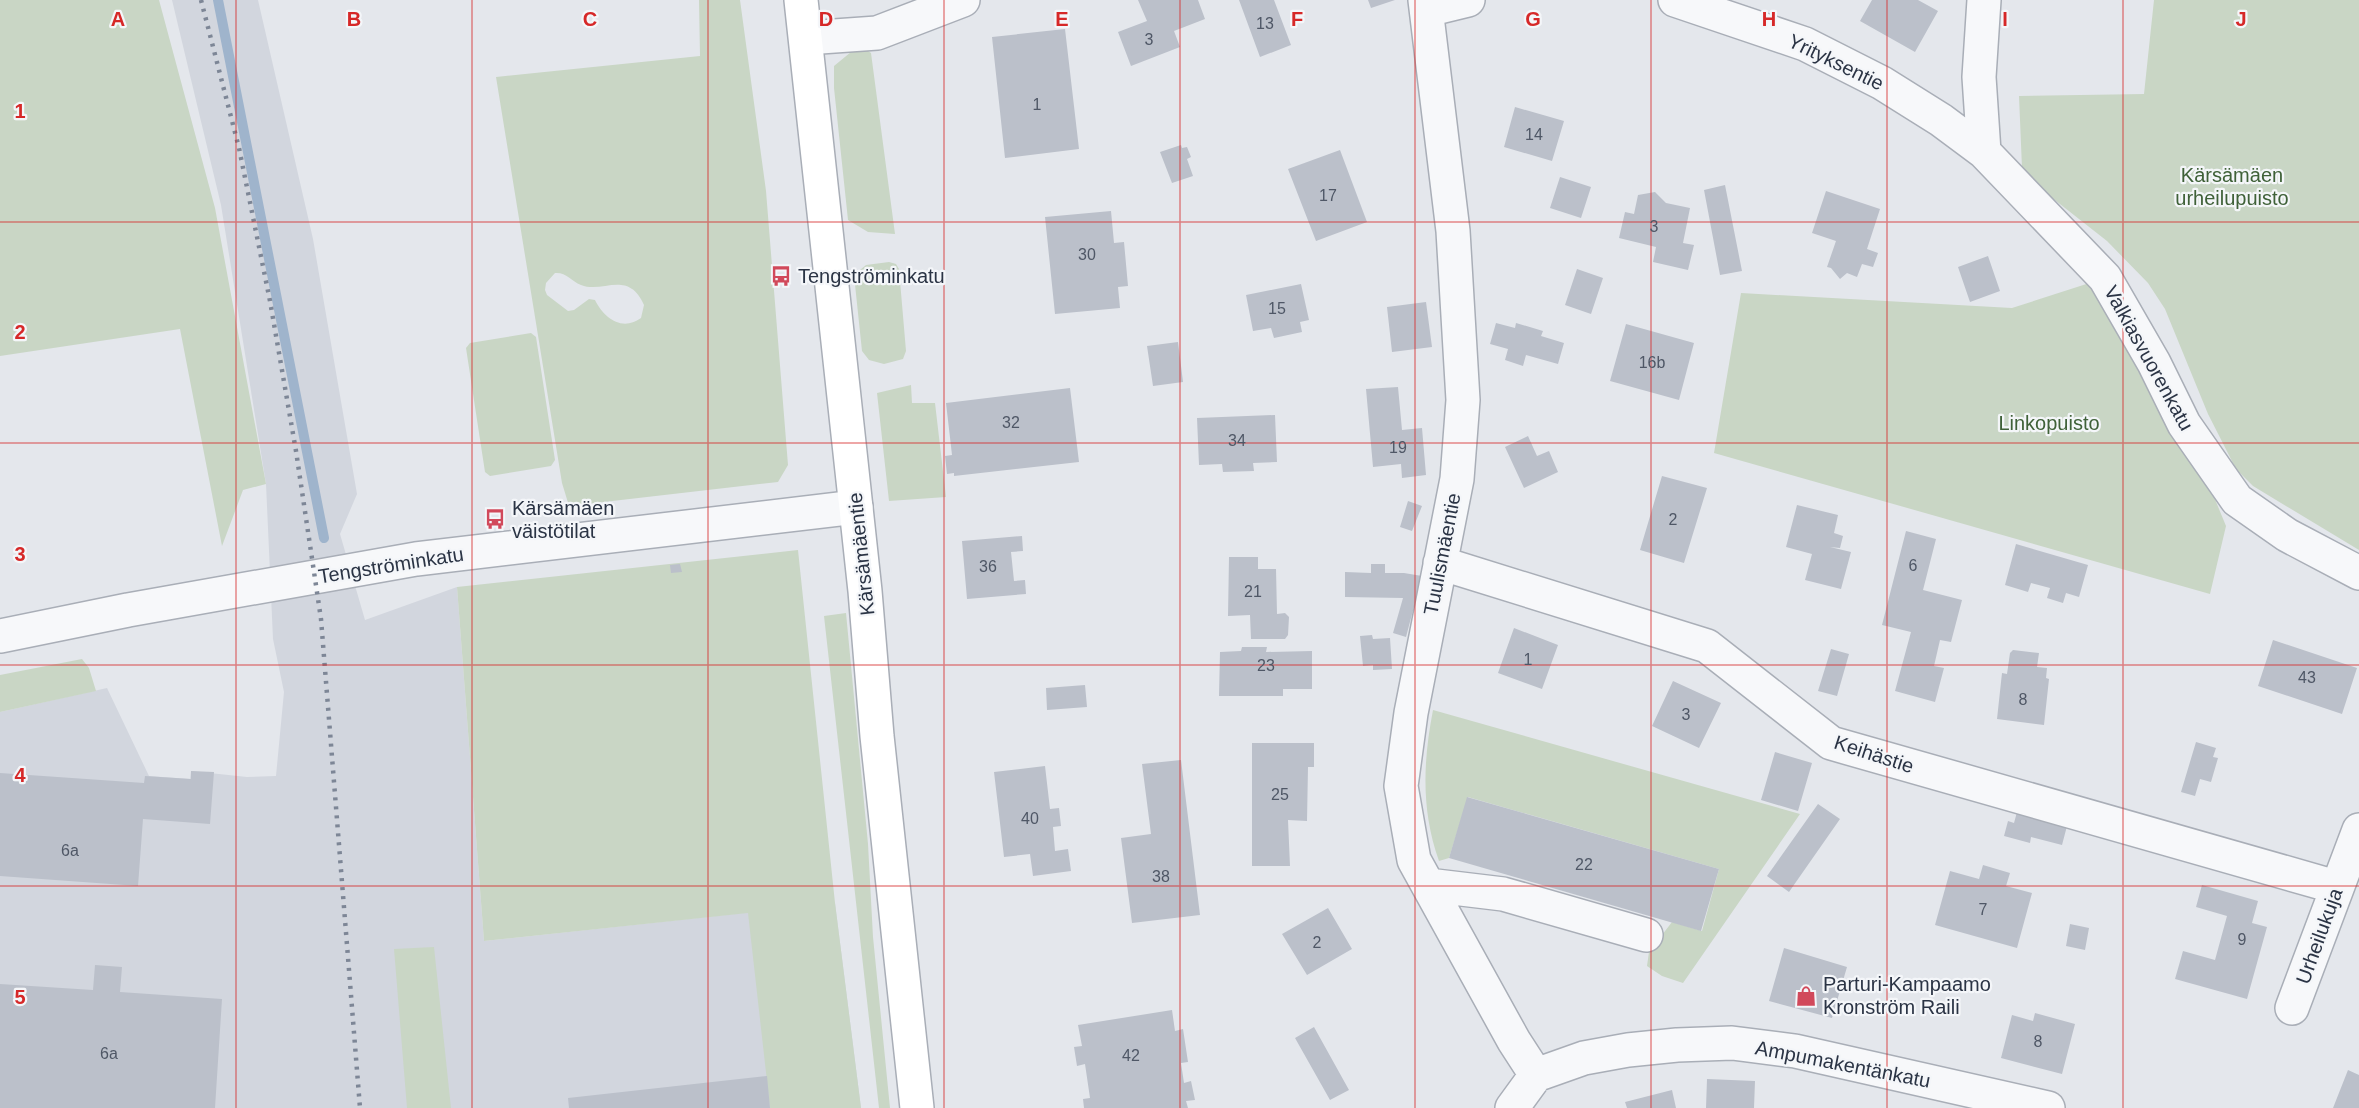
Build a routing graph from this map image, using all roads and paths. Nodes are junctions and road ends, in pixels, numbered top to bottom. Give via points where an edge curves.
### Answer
1 (801, 0) edge
2 (963, 0) edge
3 (1468, 0) edge
4 (1675, 0) edge
5 (1984, 0) edge
6 (1426, 5) edge
7 (806, 38) junction
8 (1984, 152) junction
9 (856, 507) junction
10 (1440, 563) junction
11 (2359, 573) edge
12 (0, 636) edge
13 (2359, 830) edge
14 (1428, 885) junction
15 (2336, 887) junction
16 (1646, 934) dead end
17 (2292, 1008) dead end
18 (1536, 1075) junction
19 (917, 1108) edge
20 (1512, 1108) edge
21 (2048, 1108) edge

1 - 7 street, Kärsämäentie
2 - 7 street via 877,33
3 - 6 street
4 - 8 street, Yrityksentie via 1805,44 1882,83
5 - 8 street via 1979,77
6 - 10 street, Tuulismäentie via 1453,231 1463,400 1456,479
7 - 9 street, Kärsämäentie
8 - 11 street, Valkiasvuorenkatu via 2104,278 2154,363 2184,424 2237,500 2287,535
9 - 12 street, Tengströminkatu via 416,559
9 - 19 street, Kärsämäentie
10 - 14 street, Tuulismäentie via 1401,786 1414,860
10 - 15 street, Keihästie via 1707,646 1831,743
13 - 15 street, Urheilukuja
14 - 16 street via 1503,894
14 - 18 street, Tuulismäentie
15 - 17 street, Urheilukuja
18 - 20 street
18 - 21 street, Ampumakentänkatu via 1584,1058 1628,1050 1732,1043 1795,1051

